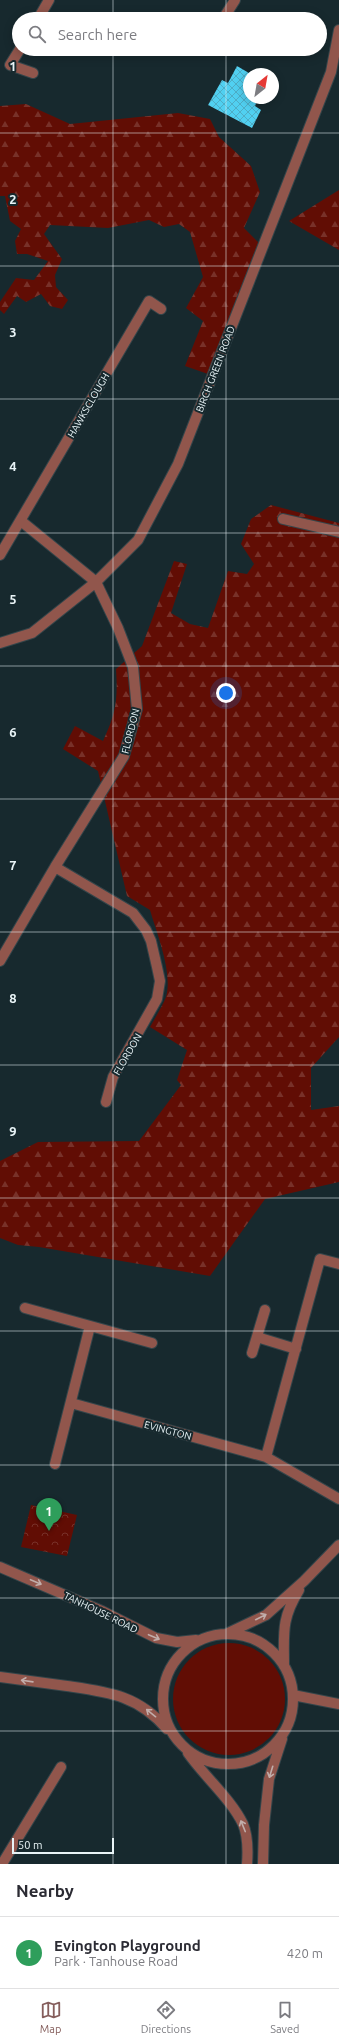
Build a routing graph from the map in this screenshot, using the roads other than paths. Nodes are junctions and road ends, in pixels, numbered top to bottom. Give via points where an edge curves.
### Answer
1 (49, 0) edge
2 (235, 0) edge
3 (42, 12) edge
4 (227, 12) edge
5 (339, 30) edge
6 (16, 56) edge
7 (33, 73) dead end
8 (161, 309) dead end
9 (283, 519) dead end
10 (21, 521) junction
11 (339, 532) edge
12 (0, 555) edge
13 (96, 582) junction
14 (0, 644) edge
15 (55, 867) junction
16 (0, 961) edge
17 (106, 1102) dead end
18 (339, 1264) edge
19 (25, 1308) dead end
20 (265, 1310) dead end
21 (90, 1326) junction
22 (257, 1337) junction
23 (152, 1343) dead end
24 (296, 1349) junction
25 (252, 1353) dead end
26 (71, 1403) junction
27 (266, 1457) junction
28 (55, 1464) dead end
29 (339, 1499) edge
30 (339, 1545) edge
31 (0, 1568) edge
32 (304, 1581) junction
33 (226, 1634) junction
34 (204, 1638) junction
35 (284, 1666) junction
36 (0, 1676) edge
37 (293, 1695) junction
38 (339, 1704) edge
39 (283, 1735) junction
40 (178, 1742) junction
41 (186, 1750) junction
42 (61, 1767) dead end
43 (2, 1864) edge
44 (247, 1864) edge
45 (263, 1864) edge

1 - 3 street
2 - 4 street
5 - 13 street, BIRCH GREEN ROAD via 331,72 178,464 138,540
6 - 7 street via 10,65
8 - 10 street, HAWKSCLOUGH via 149,302
9 - 11 street
10 - 12 street, HAWKSCLOUGH
10 - 13 street
13 - 14 street, BIRCH GREEN ROAD via 32,633
13 - 15 street, FLORDON via 133,667 137,709 124,756
15 - 16 street, FLORDON
15 - 17 street, FLORDON via 132,913 146,930 151,941 160,981 157,999 113,1077
18 - 24 street via 320,1259
19 - 21 street
20 - 22 street
21 - 23 street
21 - 26 street
22 - 24 street
22 - 25 street
24 - 27 street
26 - 27 street, EVINGTON
26 - 28 street
27 - 29 street, EVINGTON
30 - 32 street
31 -> 34 street, TANHOUSE ROAD via 89,1605 161,1640 177,1642
33 -> 32 street via 266,1615
32 - 35 street via 289,1607 284,1624
33 - 34 street
33 - 35 street via 243,1635 259,1642 274,1652
34 - 40 street via 186,1648 172,1664 164,1683 162,1704 167,1724
35 - 37 street via 291,1680
40 -> 36 street via 151,1712 110,1692
37 - 38 street
37 - 39 street via 291,1716
39 - 41 street via 270,1750 253,1760 234,1765 214,1764
39 -> 45 street via 269,1779
40 - 41 street
44 -> 41 street via 243,1825
42 - 43 street

